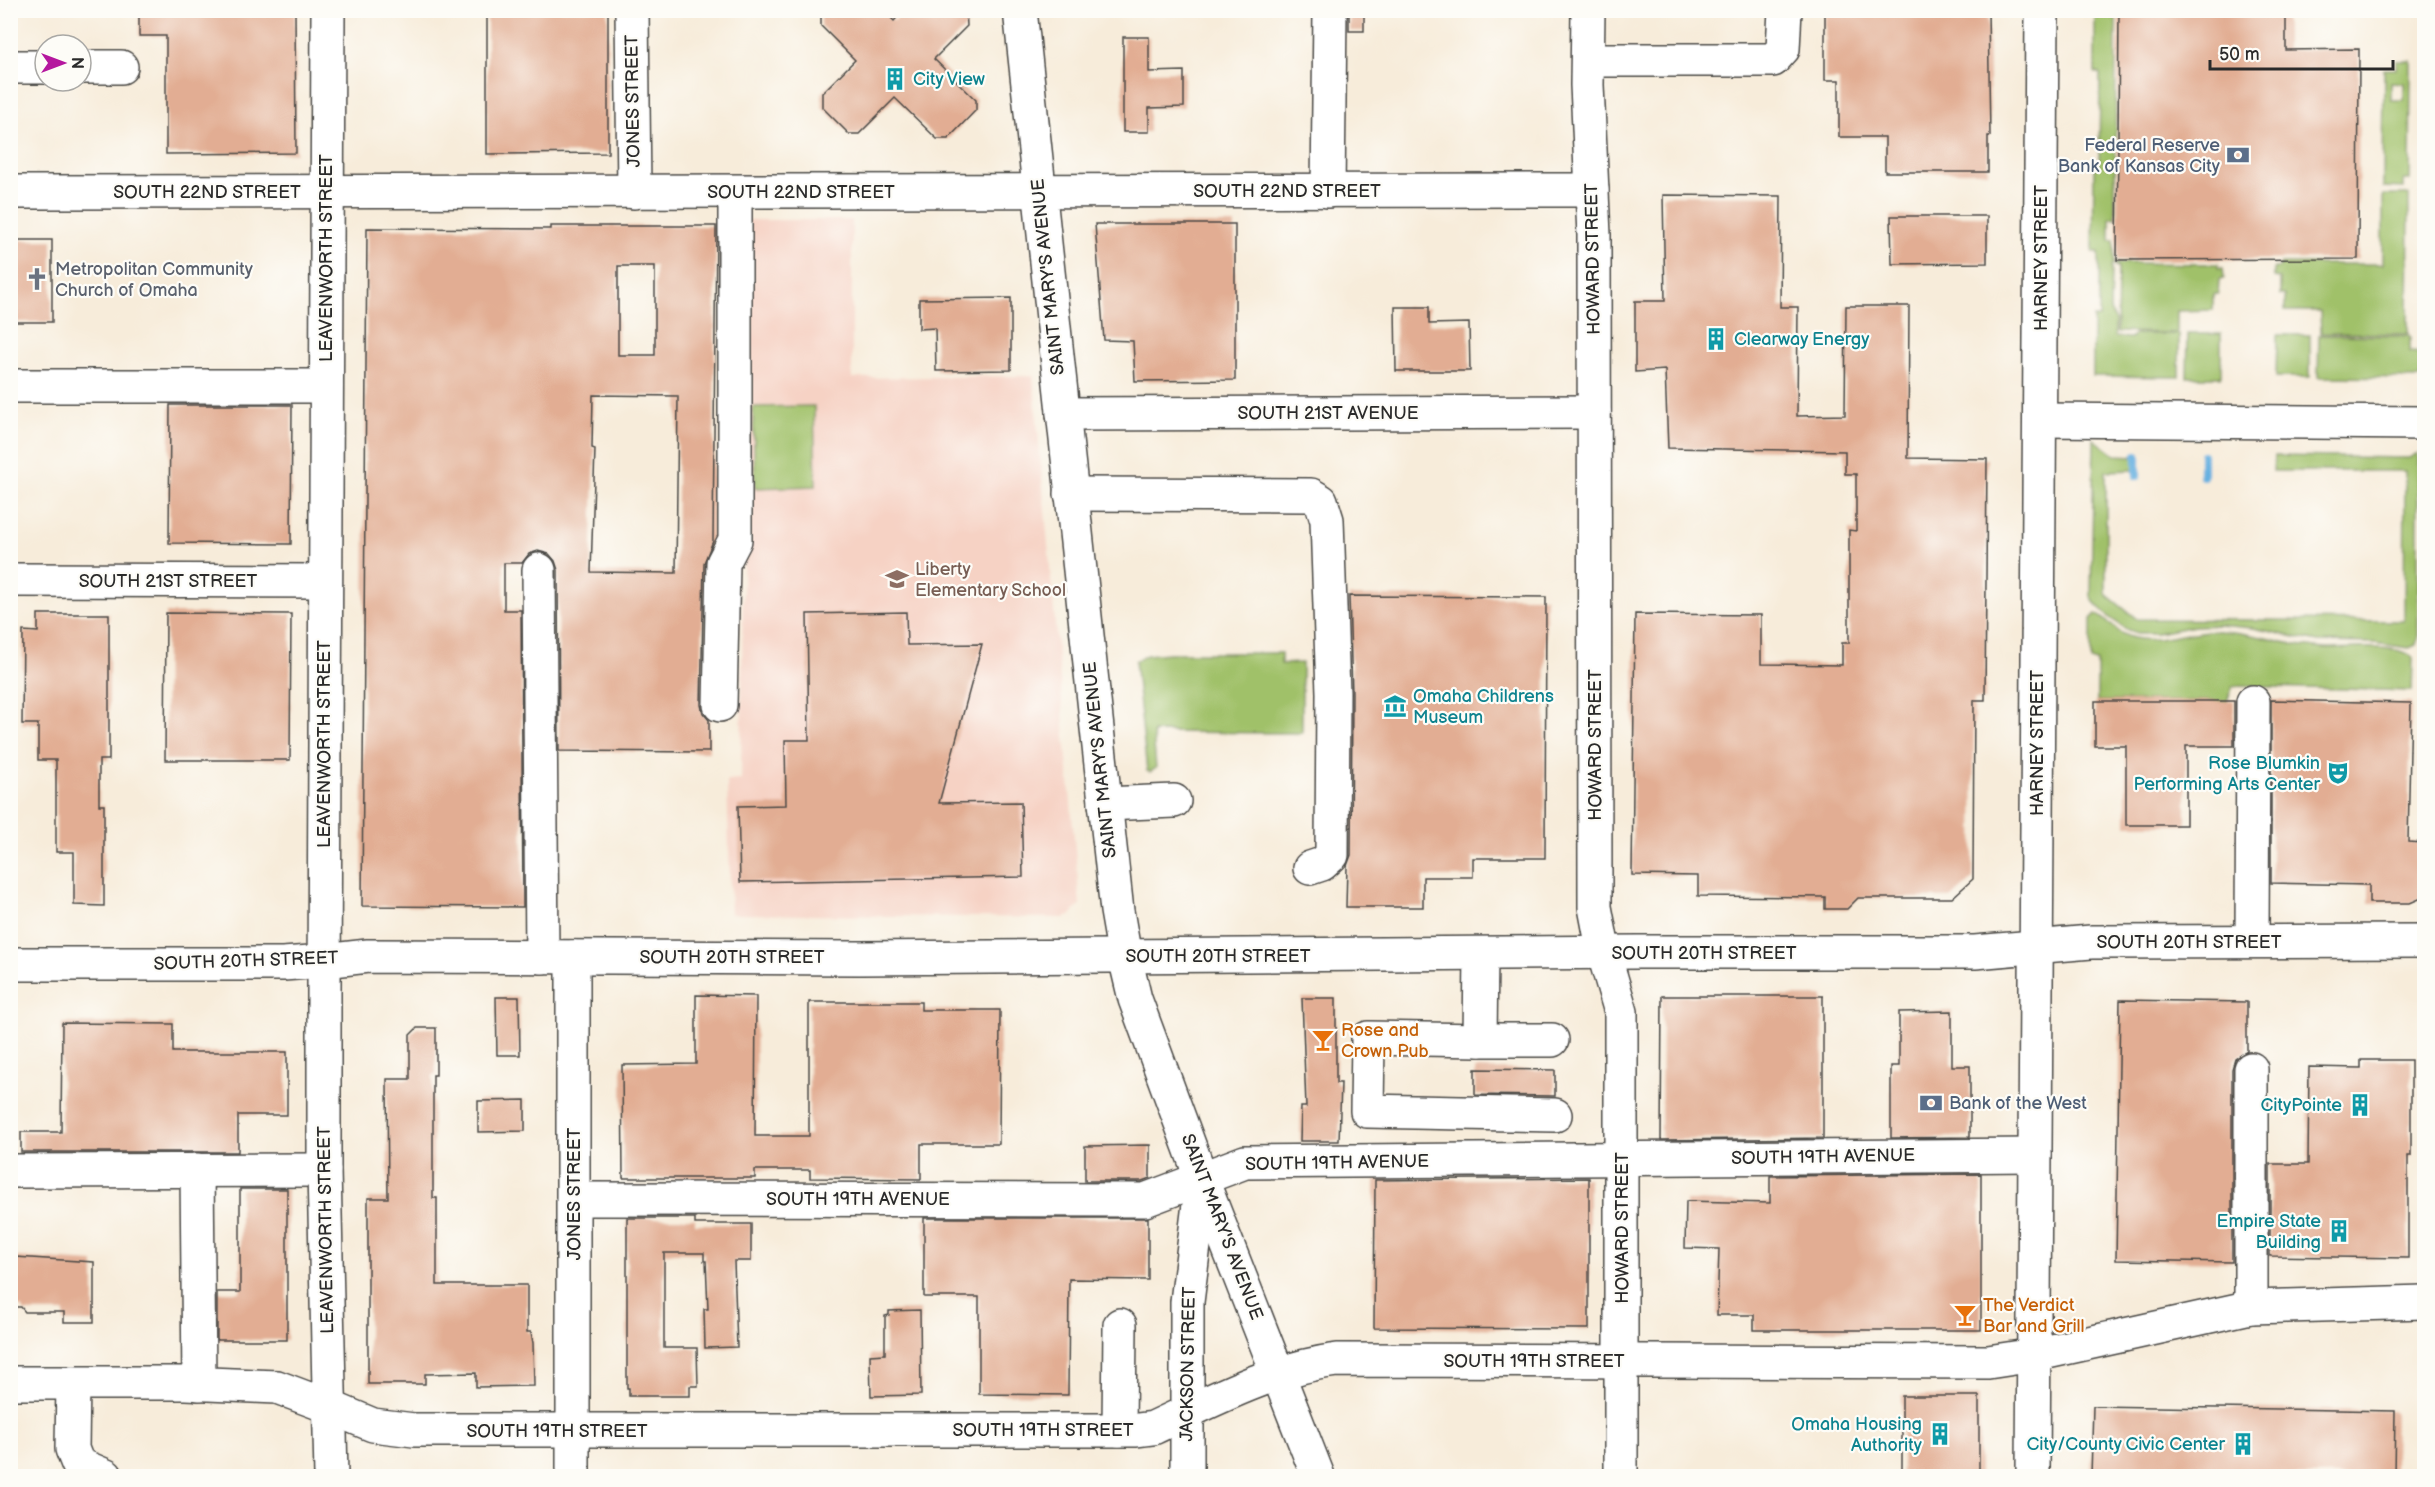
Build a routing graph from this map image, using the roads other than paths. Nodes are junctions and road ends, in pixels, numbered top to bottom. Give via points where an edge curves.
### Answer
1 (328, 10) edge
2 (632, 10) edge
3 (1020, 10) edge
4 (1330, 10) edge
5 (1588, 10) edge
6 (1785, 10) edge
7 (2042, 10) edge
8 (1587, 60) junction
9 (93, 67) edge
10 (121, 67) dead end
11 (1329, 190) junction
12 (1592, 190) junction
13 (1038, 191) junction
14 (10, 192) edge
15 (634, 192) junction
16 (735, 192) junction
17 (327, 193) junction
18 (10, 386) edge
19 (326, 386) junction
20 (1594, 412) junction
21 (1062, 414) junction
22 (2040, 420) junction
23 (2424, 423) edge
24 (1071, 494) junction
25 (539, 570) dead end
26 (10, 580) edge
27 (325, 581) junction
28 (2253, 702) dead end
29 (720, 705) dead end
30 (1174, 801) dead end
31 (1105, 804) junction
32 (1310, 868) dead end
33 (2252, 941) junction
34 (2424, 941) edge
35 (2036, 948) junction
36 (1481, 954) junction
37 (1604, 954) junction
38 (558, 957) junction
39 (1125, 957) junction
40 (324, 962) junction
41 (10, 964) edge
42 (1480, 1040) junction
43 (1552, 1040) dead end
44 (2251, 1069) dead end
45 (1555, 1115) dead end
46 (2035, 1155) junction
47 (1622, 1158) junction
48 (197, 1170) junction
49 (324, 1170) junction
50 (10, 1171) edge
51 (1202, 1180) junction
52 (574, 1199) junction
53 (2424, 1302) edge
54 (2251, 1307) junction
55 (1120, 1325) dead end
56 (2034, 1355) junction
57 (1621, 1361) junction
58 (1280, 1374) junction
59 (10, 1383) edge
60 (73, 1383) junction
61 (200, 1384) junction
62 (330, 1407) junction
63 (1187, 1412) junction
64 (1119, 1431) junction
65 (574, 1432) junction
66 (106, 1476) edge
67 (331, 1476) edge
68 (573, 1476) edge
69 (1187, 1476) edge
70 (1318, 1476) edge
71 (1621, 1476) edge
72 (2033, 1476) edge

1 - 17 main road, LEAVENWORTH STREET
2 - 15 main road, JONES STREET
3 - 13 main road, SAINT MARY'S AVENUE
4 - 11 main road
5 - 8 main road, HOWARD STREET
6 - 8 main road via 1783,49 1773,60
7 - 22 main road, HARNEY STREET
8 - 12 main road, HOWARD STREET
9 - 10 main road
11 - 12 main road, SOUTH 22ND STREET
11 - 13 main road, SOUTH 22ND STREET
12 - 20 main road, HOWARD STREET
13 - 16 main road, SOUTH 22ND STREET
13 - 21 main road, SAINT MARY'S AVENUE
14 - 17 main road, SOUTH 22ND STREET
15 - 16 main road, SOUTH 22ND STREET
15 - 17 main road, SOUTH 22ND STREET
16 - 29 main road via 735,540 723,563
17 - 19 main road, LEAVENWORTH STREET
18 - 19 main road
19 - 27 main road, LEAVENWORTH STREET
20 - 21 main road, SOUTH 21ST AVENUE
20 - 37 main road, HOWARD STREET via 1595,907
21 - 24 main road, SAINT MARY'S AVENUE
22 - 23 main road
22 - 35 main road, HARNEY STREET
24 - 31 main road, SAINT MARY'S AVENUE
24 - 32 main road via 1311,495 1321,501 1327,520 1333,681 1332,855
25 - 38 main road, JONES STREET
26 - 27 main road, SOUTH 21ST STREET
27 - 40 main road, LEAVENWORTH STREET
28 - 33 main road
30 - 31 main road
31 - 39 main road, SAINT MARY'S AVENUE
33 - 34 main road, SOUTH 20TH STREET
33 - 35 main road, SOUTH 20TH STREET via 2091,942
35 - 37 main road, SOUTH 20TH STREET via 1975,952
35 - 46 main road, HARNEY STREET
36 - 37 main road, SOUTH 20TH STREET
36 - 39 main road, SOUTH 20TH STREET
36 - 42 main road
37 - 47 main road, HOWARD STREET via 1621,1012
38 - 39 main road, SOUTH 20TH STREET
38 - 40 main road, SOUTH 20TH STREET via 368,956
38 - 52 main road, JONES STREET
39 - 51 main road, SAINT MARY'S AVENUE via 1135,999
40 - 41 main road, SOUTH 20TH STREET
40 - 49 main road, LEAVENWORTH STREET
42 - 43 main road
42 - 45 main road via 1368,1038 1367,1110
44 - 54 main road
46 - 47 main road, SOUTH 19TH AVENUE
46 - 56 main road, HARNEY STREET
47 - 51 main road, SOUTH 19TH AVENUE via 1245,1162
47 - 57 main road, HOWARD STREET
48 - 49 main road
48 - 50 main road
48 - 61 main road
49 - 62 main road, LEAVENWORTH STREET
51 - 52 main road, SOUTH 19TH AVENUE via 1145,1200
51 - 58 main road, SAINT MARY'S AVENUE
51 - 63 main road, JACKSON STREET via 1187,1302
52 - 65 main road, JONES STREET
53 - 54 main road, SOUTH 19TH STREET
54 - 56 main road, SOUTH 19TH STREET
55 - 64 main road
56 - 57 main road, SOUTH 19TH STREET via 1988,1362
56 - 72 main road, HARNEY STREET
57 - 58 main road, SOUTH 19TH STREET via 1343,1359
57 - 71 main road, HOWARD STREET
58 - 63 main road, SOUTH 19TH STREET
58 - 70 main road, SAINT MARY'S AVENUE
59 - 60 main road, SOUTH 19TH STREET
60 - 61 main road, SOUTH 19TH STREET
60 - 66 main road via 72,1449 78,1464
61 - 62 main road, SOUTH 19TH STREET via 277,1387
62 - 65 main road, SOUTH 19TH STREET via 373,1425 414,1431
62 - 67 main road, LEAVENWORTH STREET
63 - 64 main road, SOUTH 19TH STREET via 1153,1428
63 - 69 main road, JACKSON STREET
64 - 65 main road, SOUTH 19TH STREET
65 - 68 main road, JONES STREET

